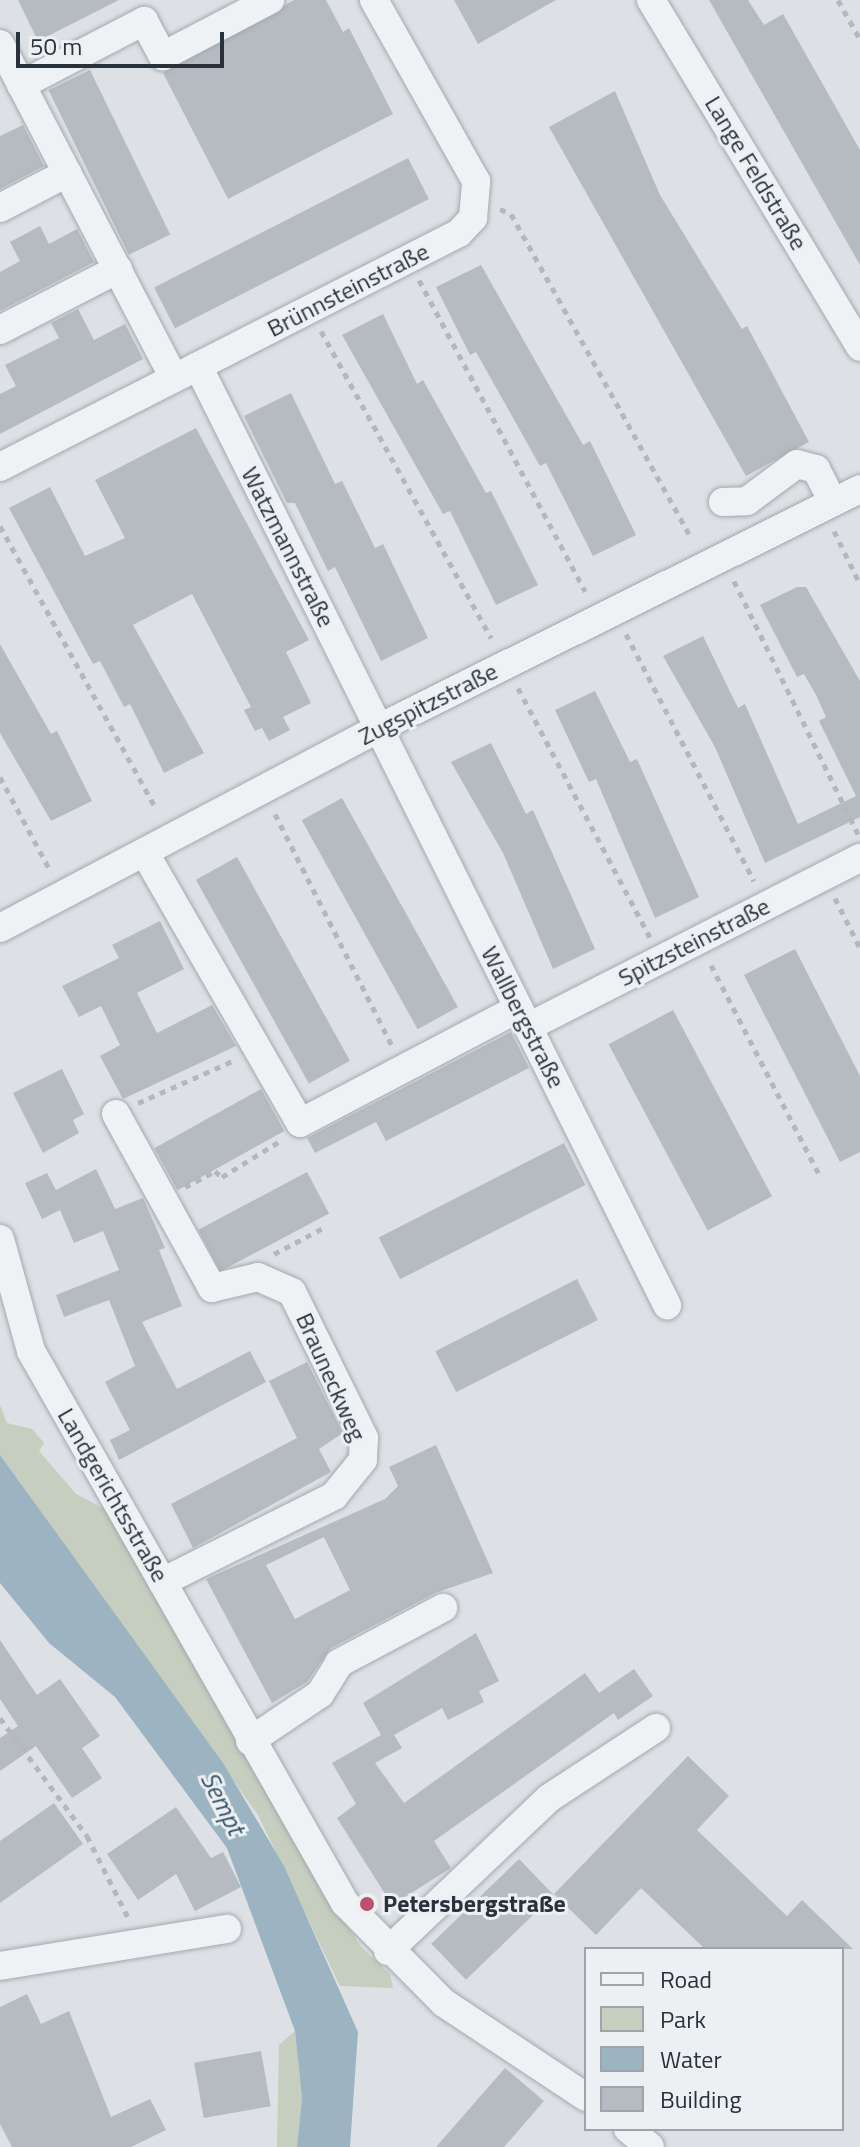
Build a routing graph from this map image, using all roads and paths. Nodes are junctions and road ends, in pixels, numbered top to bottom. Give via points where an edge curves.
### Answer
1 (270, 0) edge
2 (374, 0) edge
3 (651, 0) edge
4 (838, 0) edge
5 (860, 39) edge
6 (0, 44) edge
7 (21, 85) junction
8 (67, 173) junction
9 (0, 208) edge
10 (499, 209) dead end
11 (118, 269) junction
12 (413, 269) dead end
13 (315, 319) dead end
14 (0, 330) edge
15 (860, 347) edge
16 (186, 372) junction
17 (0, 467) edge
18 (860, 489) edge
19 (723, 502) dead end
20 (832, 514) junction
21 (0, 526) edge
22 (691, 538) dead end
23 (732, 577) dead end
24 (860, 584) edge
25 (585, 591) dead end
26 (626, 633) dead end
27 (491, 638) dead end
28 (518, 687) dead end
29 (379, 728) junction
30 (0, 777) edge
31 (156, 809) dead end
32 (275, 813) dead end
33 (860, 838) edge
34 (146, 855) junction
35 (860, 858) edge
36 (52, 874) dead end
37 (760, 893) dead end
38 (833, 893) dead end
39 (0, 928) edge
40 (655, 946) dead end
41 (860, 948) edge
42 (707, 957) dead end
43 (524, 1018) junction
44 (236, 1059) dead end
45 (403, 1068) junction
46 (116, 1114) joint
47 (291, 1132) junction
48 (819, 1174) dead end
49 (163, 1199) junction
50 (325, 1227) dead end
51 (0, 1239) edge
52 (258, 1277) junction
53 (667, 1305) dead end
54 (162, 1582) junction
55 (443, 1608) dead end
56 (0, 1718) edge
57 (656, 1728) dead end
58 (250, 1741) junction
59 (227, 1929) dead end
60 (143, 1939) junction
61 (388, 1951) junction
62 (0, 1966) edge
63 (584, 2096) edge
64 (630, 2131) edge
65 (650, 2147) edge

1 - 7 street via 163,56 144,21
2 - 16 street, Brünnsteinstraße via 476,181 473,218 459,233
3 - 15 street, Lange Feldstraße
4 - 5 path
6 - 7 street, Watzmannstraße
7 - 8 street, Watzmannstraße
8 - 9 street
8 - 11 street, Watzmannstraße
10 - 22 path via 511,214
11 - 14 street
11 - 16 street, Watzmannstraße
12 - 25 path
13 - 27 path
16 - 17 street, Brünnsteinstraße
16 - 29 street, Watzmannstraße
18 - 20 street, Zugspitzstraße
19 - 20 street via 747,501 797,464 816,469
20 - 24 path
20 - 29 street, Zugspitzstraße
21 - 31 path
23 - 33 path
26 - 37 path
28 - 40 path
29 - 34 street, Zugspitzstraße
29 - 43 street, Wallbergstraße
30 - 36 path
32 - 45 path
34 - 39 street, Zugspitzstraße
34 - 47 street
35 - 43 street, Spitzsteinstraße
38 - 41 path
42 - 48 path
43 - 45 street, Spitzsteinstraße
43 - 53 street, Wallbergstraße
44 - 46 path
45 - 47 street, Spitzsteinstraße
46 - 49 street
47 - 49 path via 222,1177 215,1171
49 - 52 street via 212,1288
50 - 52 path via 271,1256
51 - 54 street, Landgerichtsstraße via 31,1351
52 - 54 street, Brauneckweg via 292,1292 363,1413 363,1460 334,1496
54 - 58 street, Landgerichtsstraße
55 - 58 street via 339,1663 320,1694
56 - 60 path via 87,1836 108,1889
57 - 61 street via 549,1798
58 - 61 street, Landgerichtsstraße via 345,1903
59 - 60 street
60 - 62 street
61 - 63 street, Landgerichtsstraße via 444,2003
64 - 65 street

